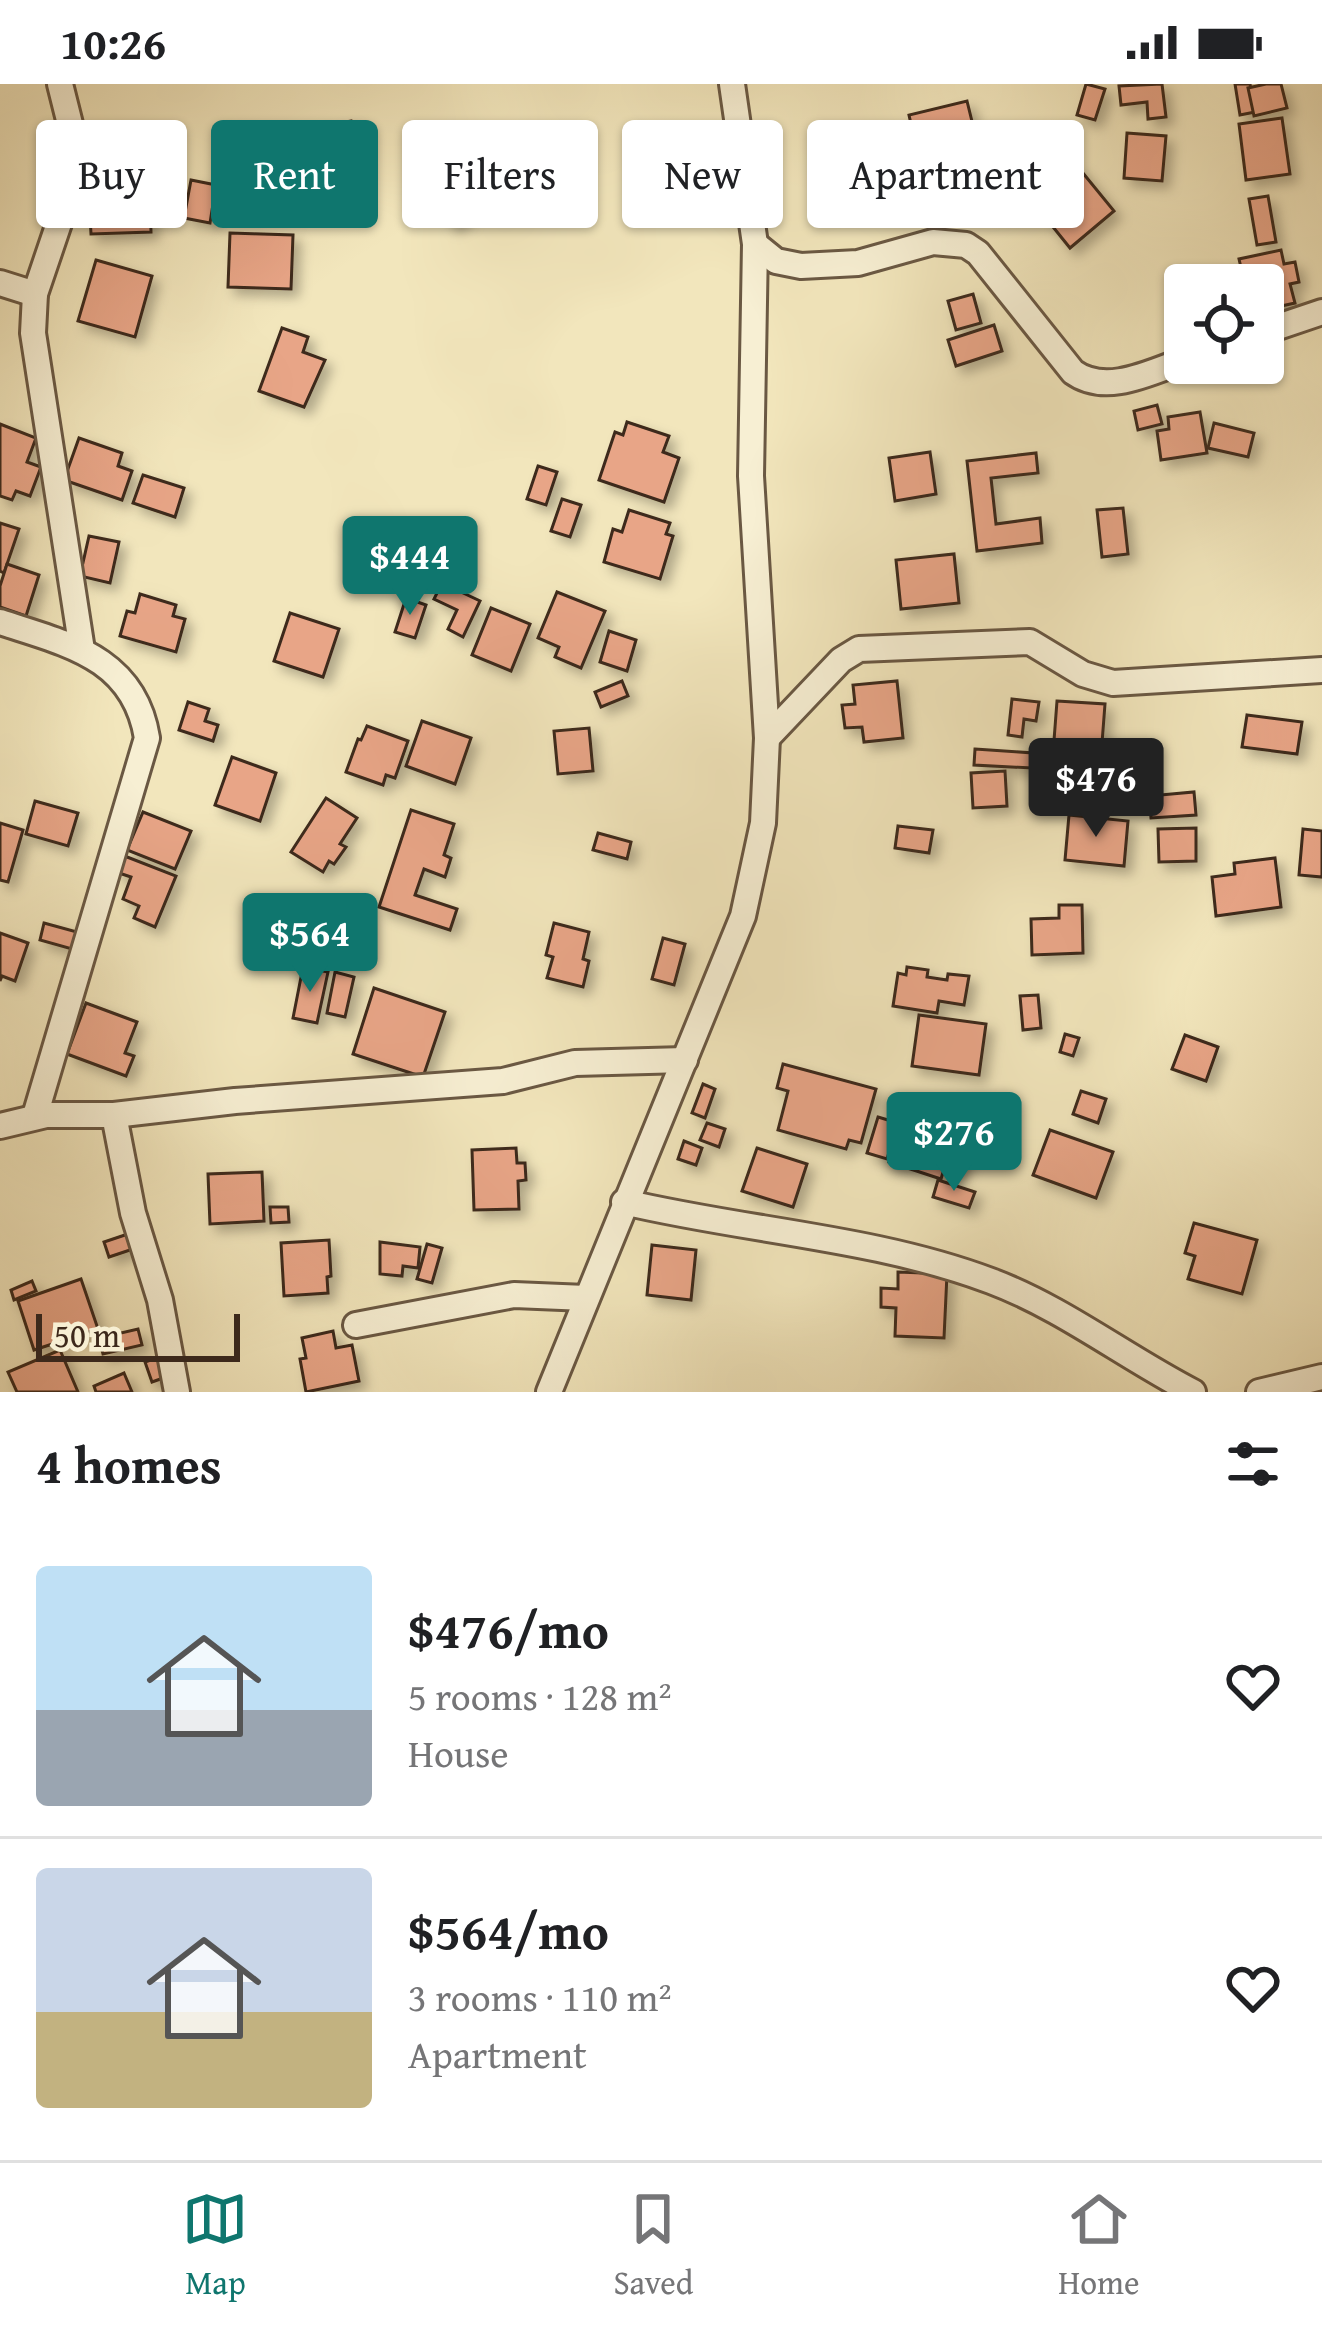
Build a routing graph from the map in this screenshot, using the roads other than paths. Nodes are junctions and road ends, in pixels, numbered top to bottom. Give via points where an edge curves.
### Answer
1 (60, 84) edge
2 (731, 84) edge
3 (755, 244) junction
4 (0, 283) edge
5 (34, 293) junction
6 (1322, 312) edge
7 (1284, 325) edge
8 (1164, 367) edge
9 (0, 622) edge
10 (82, 650) junction
11 (1322, 670) edge
12 (767, 738) junction
13 (685, 1060) junction
14 (113, 1115) junction
15 (35, 1116) junction
16 (0, 1126) edge
17 (624, 1202) junction
18 (586, 1298) junction
19 (356, 1324) dead end
20 (1322, 1377) edge
21 (177, 1392) edge
22 (549, 1392) edge
23 (1192, 1392) edge
24 (1259, 1392) edge

1 - 5 street via 76,173
2 - 3 street
3 - 8 street via 776,261 801,266 858,263 933,242 966,245 1086,381
3 - 12 street via 752,476
4 - 5 street
5 - 10 street via 33,333
6 - 7 street
9 - 10 street
10 - 15 street via 128,687 147,738
11 - 12 street via 1113,683 1030,642 859,649
12 - 13 street via 763,823 743,916
13 - 14 street via 592,1061 503,1081
13 - 17 street
14 - 15 street
14 - 21 street
15 - 16 street
17 - 18 street
17 - 23 street via 893,1250 995,1282
18 - 19 street via 514,1295
18 - 22 street
20 - 24 street

